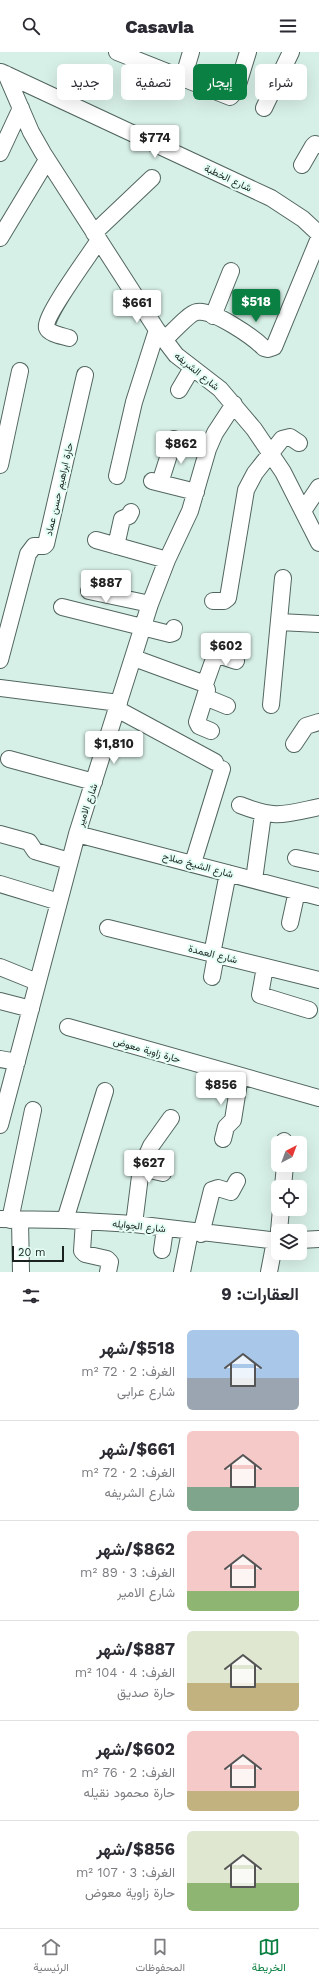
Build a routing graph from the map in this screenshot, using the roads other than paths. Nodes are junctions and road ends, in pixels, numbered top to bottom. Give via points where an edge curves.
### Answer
1 (191, 52) edge
2 (248, 52) edge
3 (291, 52) edge
4 (122, 53) edge
5 (148, 64) edge
6 (3, 72) edge
7 (185, 72) edge
8 (185, 80) edge
9 (21, 108) junction
10 (264, 108) dead end
11 (319, 145) edge
12 (0, 153) edge
13 (47, 160) junction
14 (302, 165) dead end
15 (152, 178) dead end
16 (319, 234) edge
17 (97, 237) junction
18 (0, 238) edge
19 (319, 238) edge
20 (231, 271) dead end
21 (213, 316) junction
22 (161, 335) junction
23 (69, 338) dead end
24 (192, 368) junction
25 (20, 371) dead end
26 (85, 375) dead end
27 (179, 390) dead end
28 (234, 404) junction
29 (174, 438) dead end
30 (299, 443) dead end
31 (272, 453) junction
32 (0, 465) edge
33 (117, 476) dead end
34 (319, 487) edge
35 (196, 492) junction
36 (311, 506) edge
37 (131, 512) dead end
38 (96, 540) dead end
39 (319, 543) edge
40 (116, 546) junction
41 (168, 560) junction
42 (283, 578) dead end
43 (89, 591) dead end
44 (213, 601) dead end
45 (150, 604) junction
46 (62, 607) dead end
47 (279, 622) junction
48 (319, 624) edge
49 (144, 627) junction
50 (174, 628) dead end
51 (134, 658) junction
52 (0, 660) edge
53 (236, 661) dead end
54 (0, 688) edge
55 (205, 691) junction
56 (271, 705) dead end
57 (118, 706) junction
58 (227, 706) dead end
59 (319, 722) edge
60 (211, 731) dead end
61 (294, 744) dead end
62 (9, 759) dead end
63 (94, 782) junction
64 (240, 805) dead end
65 (319, 807) edge
66 (263, 814) junction
67 (0, 834) edge
68 (76, 834) junction
69 (296, 858) dead end
70 (69, 861) junction
71 (193, 863) junction
72 (319, 863) edge
73 (228, 873) junction
74 (254, 880) junction
75 (0, 884) edge
76 (297, 891) junction
77 (319, 897) edge
78 (58, 902) junction
79 (290, 923) dead end
80 (108, 928) dead end
81 (214, 954) junction
82 (0, 967) edge
83 (265, 967) junction
84 (212, 977) dead end
85 (319, 980) edge
86 (38, 982) junction
87 (0, 1001) edge
88 (31, 1009) junction
89 (309, 1010) dead end
90 (68, 1027) dead end
91 (0, 1059) edge
92 (17, 1062) junction
93 (240, 1076) junction
94 (105, 1091) dead end
95 (319, 1098) edge
96 (33, 1110) dead end
97 (1, 1118) edge
98 (171, 1118) dead end
99 (223, 1139) dead end
100 (141, 1168) junction
101 (163, 1173) dead end
102 (237, 1181) dead end
103 (10, 1220) edge
104 (65, 1220) junction
105 (84, 1221) junction
106 (134, 1224) junction
107 (165, 1229) junction
108 (196, 1233) junction
109 (271, 1238) edge
110 (319, 1239) edge
111 (307, 1240) edge
112 (162, 1250) dead end
113 (272, 1260) edge
114 (22, 1272) edge
115 (108, 1272) edge
116 (182, 1272) edge
117 (270, 1272) edge

1 - 7 street
2 - 8 street via 234,95 227,96
3 - 10 street
4 - 5 street
6 - 9 street, شارع الشريفه
6 - 16 street, شارع الخطبة via 271,198
9 - 12 street
9 - 13 street, شارع الشريفه
11 - 14 street via 313,146
13 - 17 street, شارع الشريفه
13 - 18 street
15 - 17 street
17 - 22 street, شارع الشريفه
17 - 23 street via 46,323 52,332
19 - 21 street via 274,347 268,350 264,348 234,325
20 - 21 street
21 - 22 street via 202,312 192,314
22 - 24 street, شارع الشريفه via 176,355
22 - 33 street via 134,402
24 - 27 street
24 - 28 street, شارع الشريفه via 220,389
25 - 32 street
26 - 52 street, حارة ابراهيم حسن عماد via 46,544 34,546 28,554
28 - 31 street, شارع الشريفه
28 - 35 street, شارع الامير via 208,449
29 - 35 street via 156,482
30 - 31 street via 290,437 282,439
31 - 36 street, شارع الشريفه
31 - 44 street via 255,473 246,490 228,598 224,601
34 - 36 street
35 - 41 street, شارع الامير via 184,527
36 - 39 street, شارع الشريفه
37 - 40 street via 122,519
38 - 40 street
40 - 41 street
41 - 45 street, شارع الامير
42 - 47 street
43 - 45 street
45 - 49 street, شارع الامير
46 - 49 street
47 - 48 street
47 - 56 street
49 - 50 street via 170,634
49 - 51 street, شارع الامير
51 - 55 street
51 - 57 street, شارع الامير
53 - 55 street via 217,648
54 - 57 street
55 - 58 street
55 - 60 street via 197,722 199,726
57 - 63 street, شارع الامير
57 - 71 street via 218,765
59 - 61 street via 306,726
62 - 63 street
63 - 68 street, شارع الامير
64 - 66 street
65 - 66 street via 283,815
66 - 74 street
67 - 70 street via 29,842 35,851
68 - 70 street, شارع الامير
68 - 71 street, شارع الشيخ صلاح
69 - 72 street
70 - 78 street, شارع الامير
71 - 73 street, شارع الشيخ صلاح
73 - 74 street, شارع الشيخ صلاح
73 - 81 street
74 - 76 street, شارع الشيخ صلاح
75 - 78 street
76 - 77 street, شارع الشيخ صلاح
76 - 79 street
78 - 86 street, شارع الامير
80 - 81 street, شارع العمدة
81 - 83 street, شارع العمدة
81 - 84 street
82 - 86 street
83 - 85 street, شارع العمدة
83 - 89 street via 260,996
86 - 88 street, شارع الامير
87 - 88 street
88 - 92 street, شارع الامير
90 - 93 street, حارة زاوية معوض
91 - 92 street
92 - 97 street, شارع الامير
93 - 95 street, حارة زاوية معوض
93 - 99 street via 233,1120 226,1127
94 - 104 street
96 - 103 street
98 - 100 street via 151,1146
100 - 101 street
100 - 106 street
102 - 108 street via 231,1192 218,1188 212,1190
103 - 104 street, شارع الجوايله
103 - 114 street
104 - 105 street, شارع الجوايله
105 - 106 street, شارع الجوايله
105 - 115 street via 82,1251 107,1259 110,1262
106 - 107 street, شارع الجوايله
107 - 108 street, شارع الجوايله
107 - 112 street
108 - 109 street, شارع الجوايله
108 - 116 street
110 - 111 street
113 - 117 street

